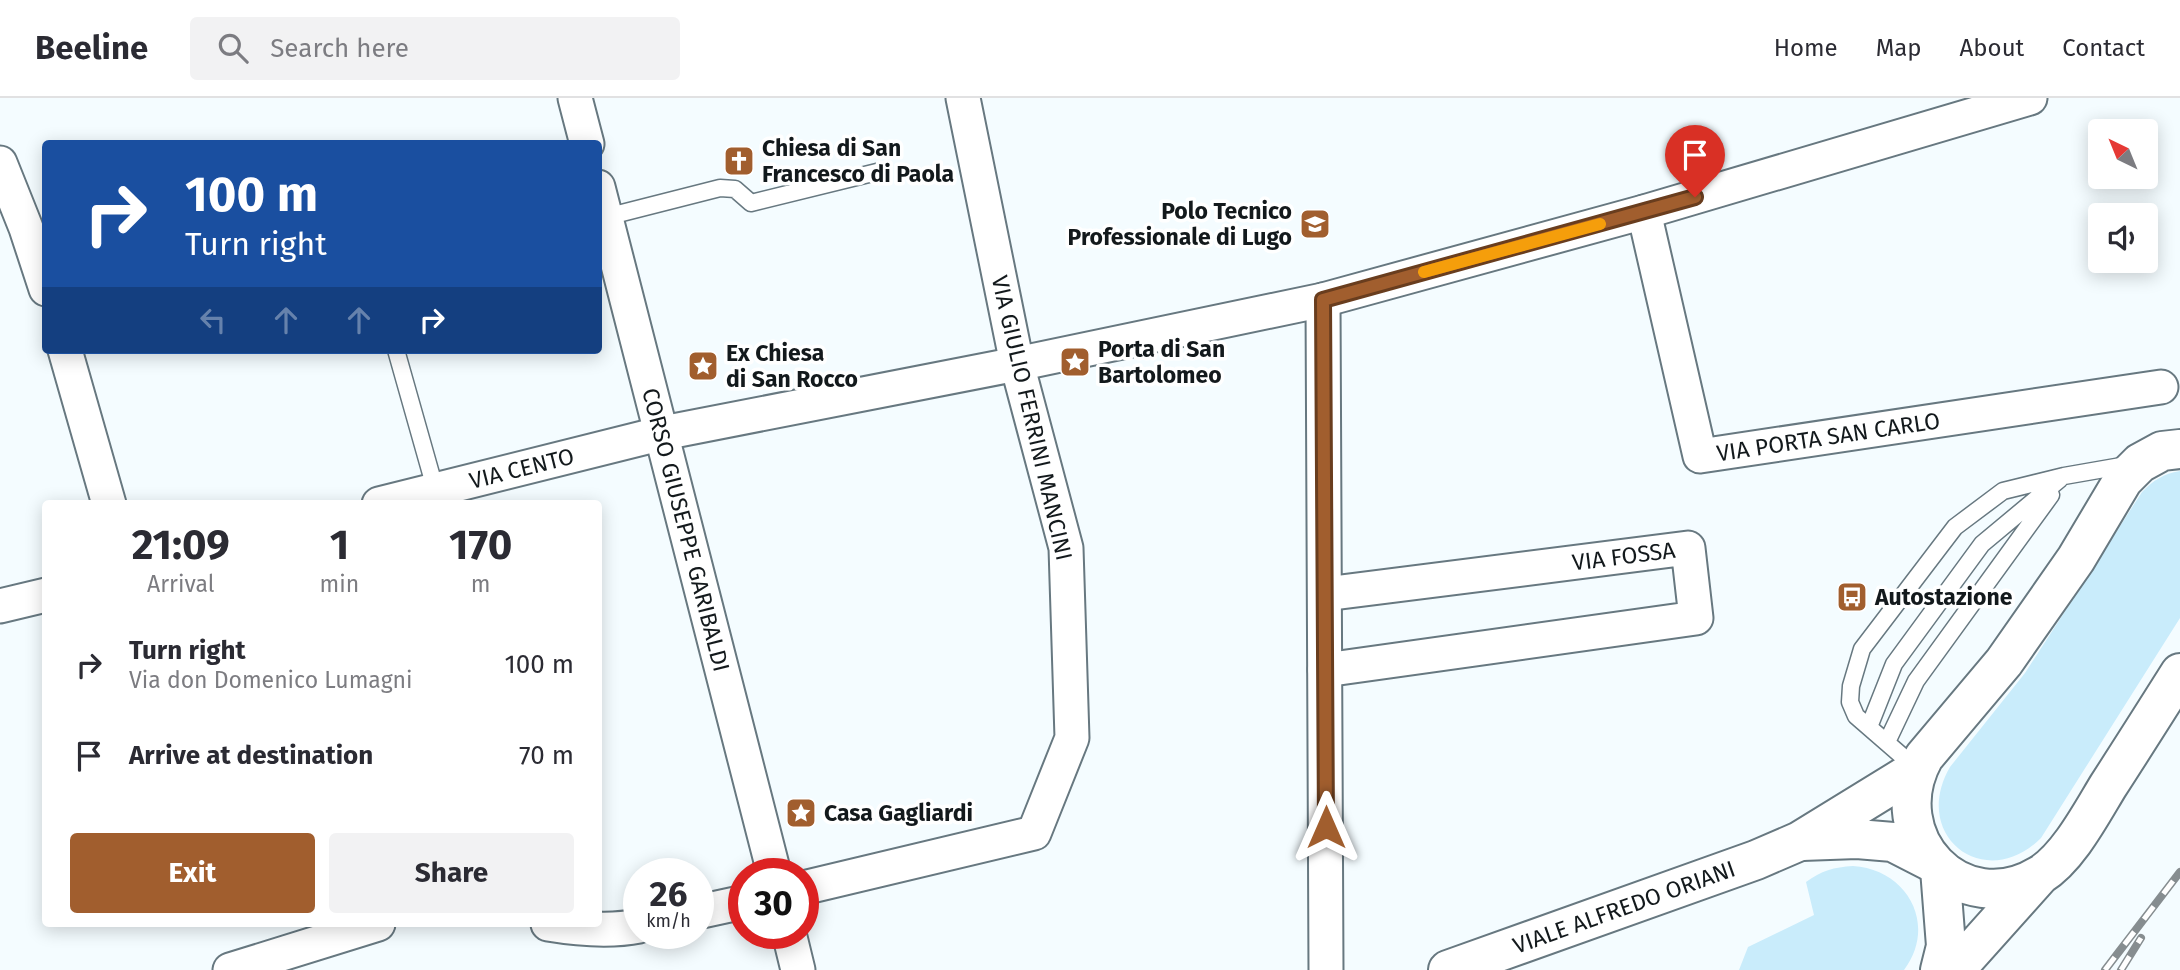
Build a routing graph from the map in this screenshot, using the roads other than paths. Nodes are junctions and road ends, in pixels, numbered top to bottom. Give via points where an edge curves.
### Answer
1 (575, 98) edge
2 (963, 98) edge
3 (2030, 98) edge
4 (586, 140) edge
5 (0, 163) edge
6 (881, 171) dead end
7 (602, 202) edge
8 (1644, 212) junction
9 (42, 277) edge
10 (1323, 300) junction
11 (66, 354) edge
12 (397, 354) edge
13 (1017, 364) junction
14 (2161, 387) dead end
15 (663, 433) junction
16 (2180, 449) edge
17 (2140, 463) junction
18 (2064, 476) junction
19 (435, 488) junction
20 (108, 500) edge
21 (393, 500) edge
22 (1325, 594) junction
23 (42, 596) edge
24 (0, 606) edge
25 (1325, 670) junction
26 (2180, 673) edge
27 (1869, 727) junction
28 (1887, 742) junction
29 (1917, 769) junction
30 (1800, 841) junction
31 (770, 858) edge
32 (1937, 866) junction
33 (2041, 874) junction
34 (819, 884) edge
35 (369, 927) edge
36 (565, 927) edge
37 (623, 928) edge
38 (793, 949) edge
39 (230, 970) edge
40 (798, 970) edge
41 (1326, 970) edge
42 (1448, 970) edge
43 (1940, 970) edge
44 (1955, 970) edge

1 - 4 street
2 - 13 street, VIA GIULIO FERRINI MANCINI
3 - 8 street, VIA CENTO
5 - 9 street
6 - 7 lane via 751,203 734,189 720,188
7 - 15 street, CORSO GIUSEPPE GARIBALDI
8 - 10 street, VIA CENTO
8 - 14 street, VIA PORTA SAN CARLO via 1700,456
10 - 13 street, VIA CENTO
10 - 22 street
11 - 20 street
12 - 19 lane
13 - 15 street, VIA CENTO
13 - 34 street, VIA GIULIO FERRINI MANCINI via 1066,548 1072,738 1034,833
15 - 19 street, VIA CENTO
15 - 31 street, CORSO GIUSEPPE GARIBALDI
16 - 17 main road
17 - 18 lane
17 - 29 main road via 2123,480 2076,559 2004,662
18 - 27 lane via 1982,544 1894,664
18 - 27 lane via 2003,491 1955,527 1862,649 1850,702 1856,716
18 - 28 lane via 1916,681
19 - 21 street, VIA CENTO
22 - 25 street
22 - 25 street, VIA FOSSA via 1688,548 1696,618
23 - 24 street
25 - 41 street
26 - 33 main road via 2084,825
27 - 28 lane
28 - 29 lane
29 - 30 main road, VIALE ALFREDO ORIANI
29 - 32 main road via 1910,812 1917,840
30 - 32 main road, VIALE ALFREDO ORIANI via 1893,842
30 - 42 main road, VIALE ALFREDO ORIANI
32 - 33 main road, VIALE ALFREDO ORIANI via 1958,880 1985,888 2014,886
32 - 43 main road via 1947,946
33 - 44 main road
35 - 39 street
36 - 37 street
38 - 40 street

